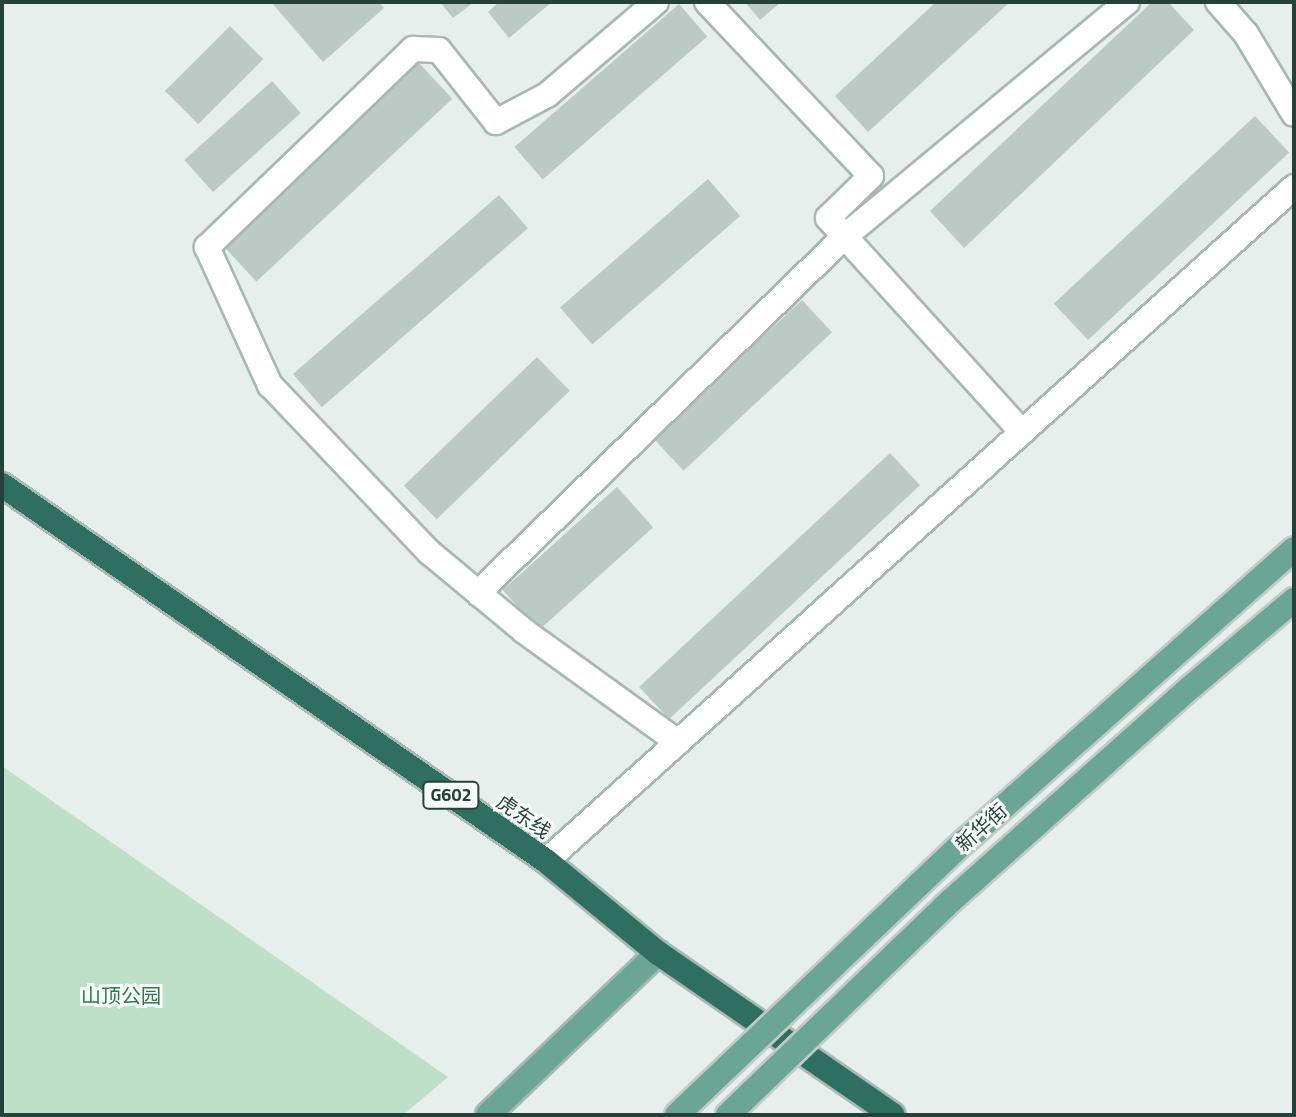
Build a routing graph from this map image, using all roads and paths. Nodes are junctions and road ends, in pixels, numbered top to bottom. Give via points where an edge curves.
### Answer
1 (656, 2) edge
2 (707, 2) edge
3 (1127, 2) edge
4 (1218, 2) edge
5 (1244, 2) edge
6 (1246, 34) junction
7 (1294, 114) edge
8 (1294, 187) edge
9 (844, 237) junction
10 (1022, 432) junction
11 (2, 485) edge
12 (1294, 549) edge
13 (478, 593) junction
14 (1294, 600) edge
15 (678, 742) junction
16 (546, 861) junction
17 (658, 953) junction
18 (488, 1115) edge
19 (677, 1115) edge
20 (728, 1115) edge
21 (893, 1115) edge

1 - 13 street via 547,95 496,122 439,50 413,49 207,247 270,385 429,552
2 - 9 street via 871,176 828,218
3 - 9 street
4 - 6 street
5 - 6 street
6 - 7 street
8 - 10 street
9 - 10 street
9 - 13 street
10 - 15 street
11 - 16 highway, 虎东线 / G602
12 - 19 main road, 新华街, bridge via 964,842
13 - 15 street
14 - 20 main road, 新华街, bridge via 956,896
15 - 16 street
16 - 17 highway, 虎东线 / G602
17 - 18 main road
17 - 21 highway, 虎东线 / G602

